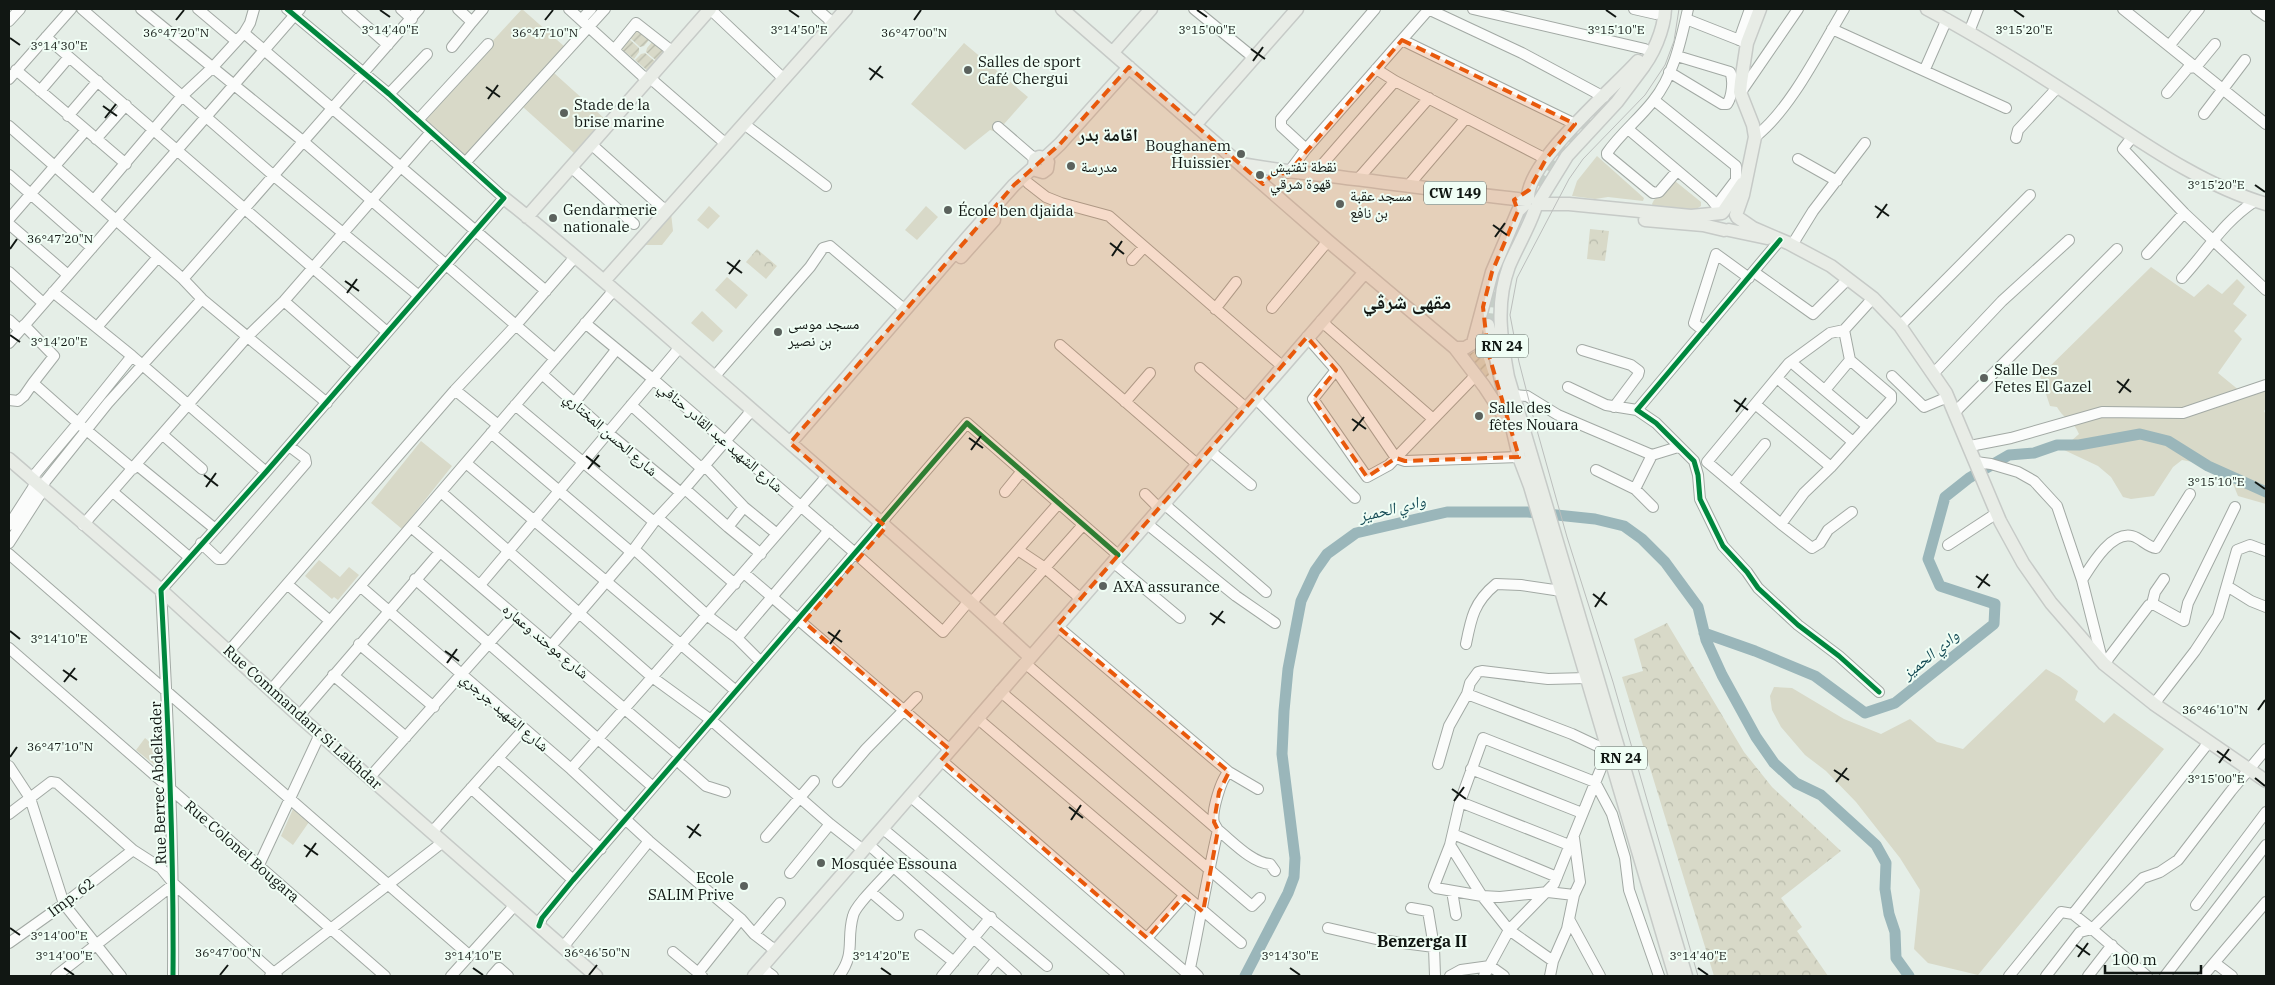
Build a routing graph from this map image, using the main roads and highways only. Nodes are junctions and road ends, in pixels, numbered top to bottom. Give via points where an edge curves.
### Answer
1 (710, 9) edge
2 (846, 9) edge
3 (1152, 9) edge
4 (1297, 9) edge
5 (1927, 9) edge
6 (1066, 10) edge
7 (1659, 10) edge
8 (1751, 10) edge
9 (1113, 52) junction
10 (1641, 64) junction
11 (1131, 68) junction
12 (1630, 78) tunnel mouth
13 (1196, 124) junction
14 (1040, 164) junction
15 (1242, 164) junction
16 (1288, 173) junction
17 (1253, 174) junction
18 (1273, 174) junction
19 (1271, 192) junction
20 (504, 198) road end
21 (1508, 199) junction
22 (1531, 200) junction
23 (2261, 203) edge
24 (1618, 212) junction
25 (1726, 212) junction
26 (527, 217) junction
27 (1513, 224) junction
28 (1727, 230) junction
29 (1525, 232) junction
30 (1780, 240) junction
31 (1364, 272) junction
32 (609, 286) junction
33 (1483, 307) junction
34 (1490, 323) tunnel mouth
35 (1455, 348) junction
36 (1517, 426) junction
37 (792, 445) junction
38 (9, 459) edge
39 (1536, 487) junction
40 (1551, 541) junction
41 (1028, 660) junction
42 (2266, 781) edge
43 (758, 972) edge
44 (596, 976) edge
45 (1675, 976) edge
46 (1686, 976) edge

1 - 26 main road
2 - 32 main road via 666,211
3 - 9 main road
4 - 13 main road
5 - 23 main road via 2058,87 2146,146 2213,184
6 - 9 main road, RN 24
7 - 10 main road
7 - 10 main road via 1661,31
8 - 25 main road via 1743,42 1740,92 1755,138 1746,175
9 - 11 main road, RN 24
10 - 12 main road
10 - 22 main road via 1617,102
10 - 22 main road via 1575,124 1546,159
11 - 13 main road, RN 24
11 - 14 main road
13 - 15 main road, RN 24
14 - 37 main road via 1028,183
14 - 37 main road via 1014,185
15 - 16 main road, CW 149
15 - 17 main road, RN 24
16 - 18 main road
16 - 21 main road, CW 149
17 - 18 main road
17 - 19 main road, RN 24
18 - 19 main road via 1268,178
19 - 31 main road, RN 24
20 - 26 main road
21 - 22 main road
21 - 22 main road
22 - 24 main road via 1568,210
22 - 27 main road, RN 24
22 - 29 main road, RN 24
24 - 25 main road via 1691,216
24 - 28 main road
25 - 28 main road via 1718,218 1718,224
25 - 30 main road
26 - 32 main road
27 - 29 main road via 1522,224
27 - 33 main road, RN 24 via 1492,272
28 - 30 main road
29 - 36 main road, RN 24 via 1509,268 1499,315
30 - 42 main road via 1831,266 1873,298 1900,326 1948,397 1997,513 2023,564 2051,603 2104,664 2154,704
31 - 35 main road, RN 24
31 - 41 main road
32 - 37 main road
33 - 35 main road, RN 24 via 1473,343 1465,348
33 - 36 main road, RN 24 via 1488,352
34 - 36 main road
35 - 36 main road, RN 24
36 - 39 main road, RN 24
36 - 39 main road, RN 24 via 1520,457
37 - 41 main road via 995,624
38 - 44 main road, Rue Commandant Si Lakhdar
39 - 40 main road, RN 24
40 - 45 main road, RN 24 via 1561,591
40 - 46 main road, RN 24
41 - 43 main road

